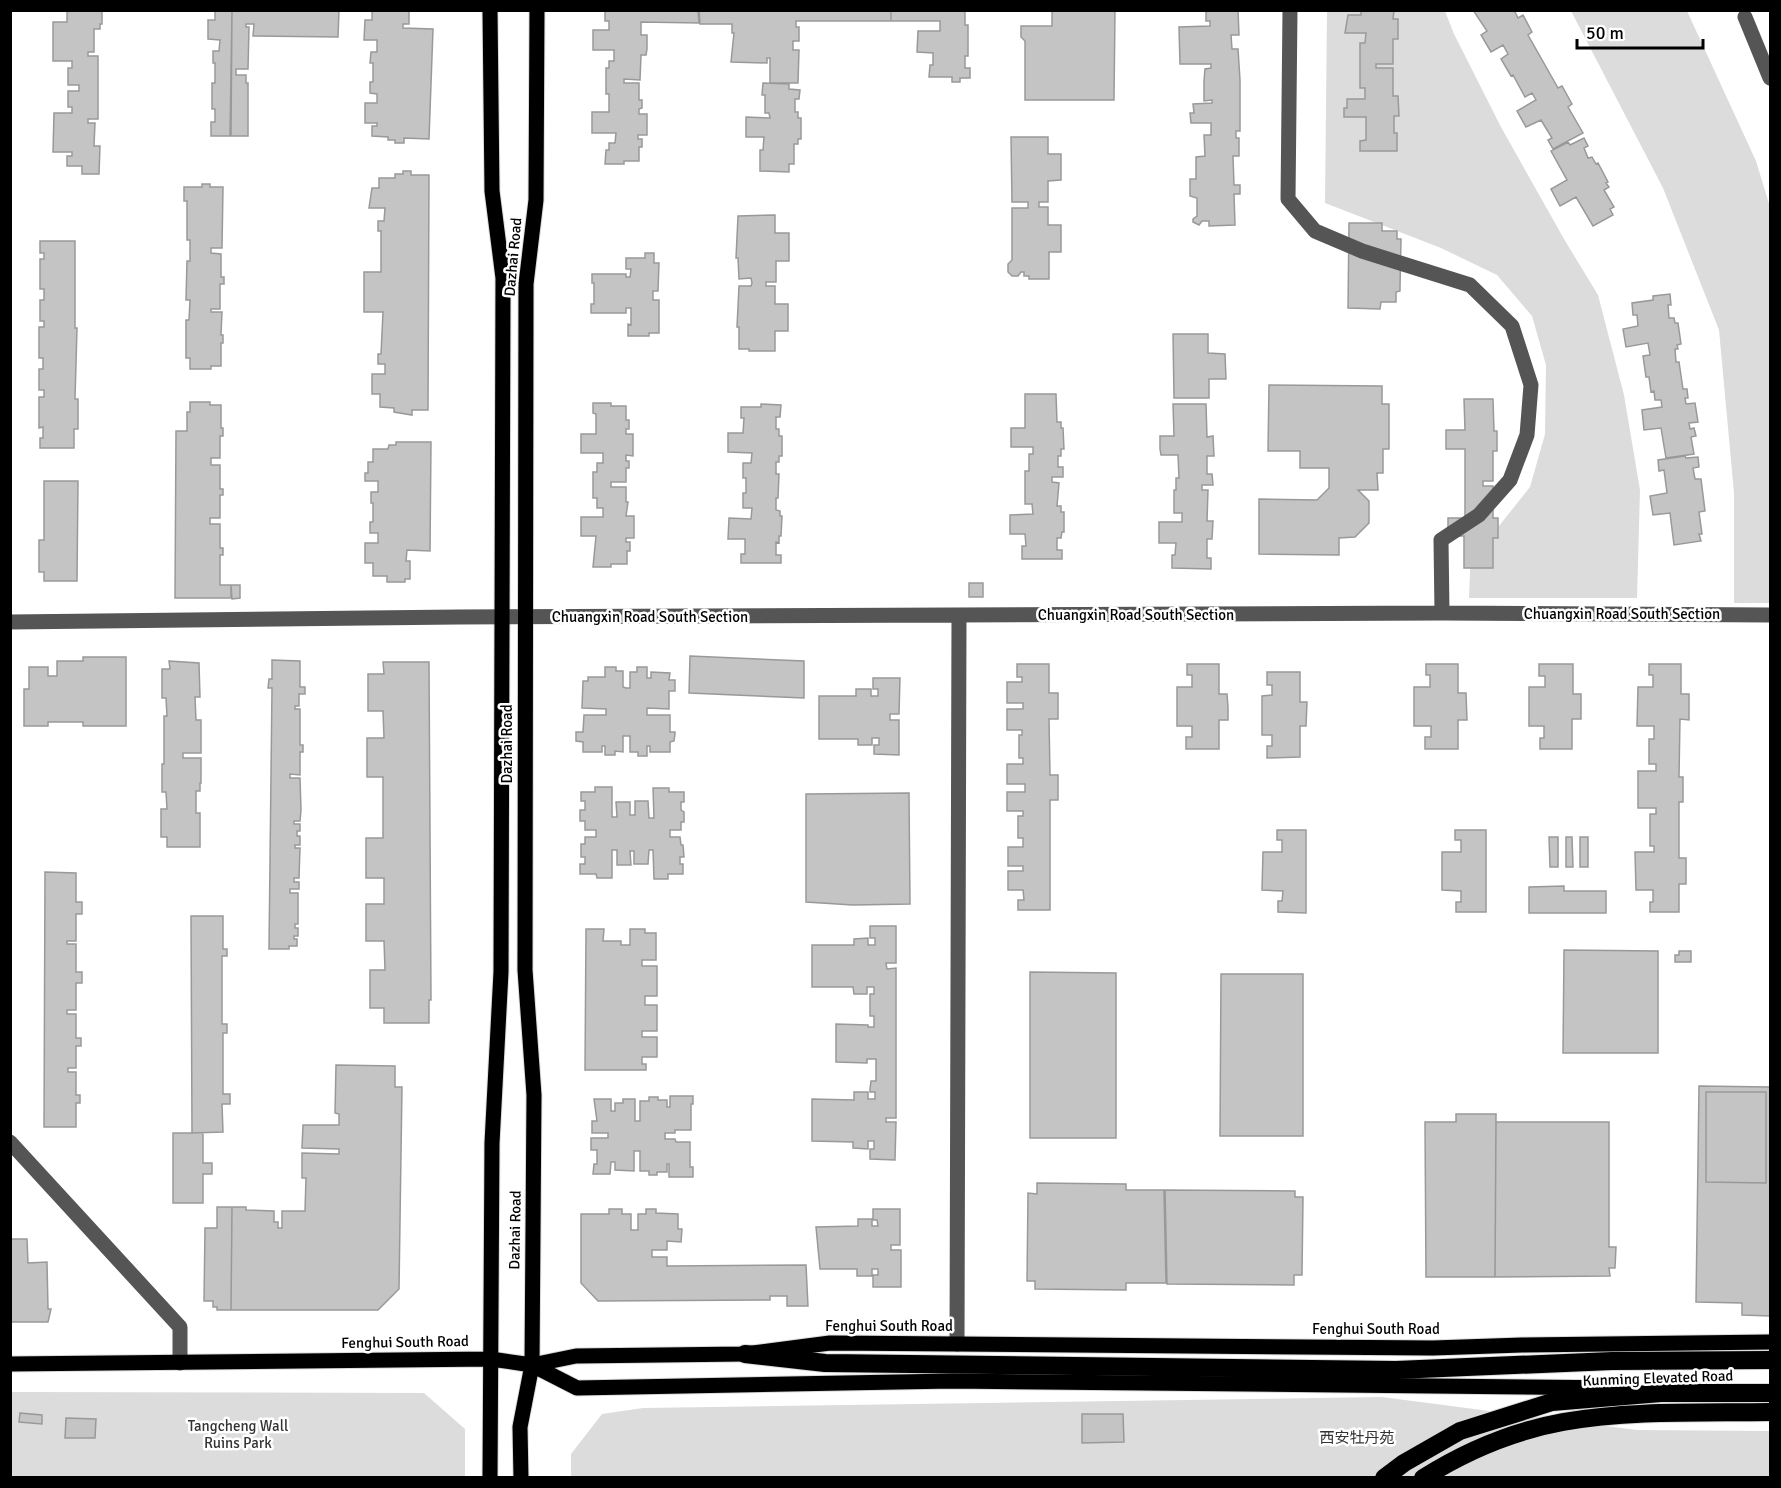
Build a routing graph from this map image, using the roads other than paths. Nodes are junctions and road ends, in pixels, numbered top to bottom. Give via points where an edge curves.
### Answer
1 (490, 10) edge
2 (537, 10) edge
3 (1290, 10) edge
4 (1745, 17) dead end
5 (1770, 78) edge
6 (1442, 613) junction
7 (1770, 615) edge
8 (959, 616) junction
9 (501, 617) junction
10 (526, 618) junction
11 (10, 622) edge
12 (10, 1143) edge
13 (1770, 1342) edge
14 (957, 1344) junction
15 (745, 1354) junction
16 (491, 1359) junction
17 (1770, 1360) edge
18 (180, 1363) junction
19 (10, 1364) edge
20 (532, 1365) junction
21 (1666, 1389) joint
22 (1770, 1391) edge
23 (1770, 1412) edge
24 (490, 1478) edge
25 (520, 1478) edge
26 (1384, 1478) edge
27 (1423, 1478) edge

1 - 9 main road, Dazhai Road via 492,191 503,278
2 - 10 main road, Dazhai Road via 536,200 526,284
3 - 6 street via 1288,199 1315,231 1362,251 1470,285 1512,326 1531,385 1527,435 1510,480 1479,515 1441,540
4 - 5 street
6 - 7 street, Chuangxin Road South Section
6 - 8 street, Chuangxin Road South Section
8 - 10 street, Chuangxin Road South Section
8 - 14 street
9 - 10 street, Chuangxin Road South Section
9 - 11 street, Chuangxin Road South Section
9 - 16 main road, Dazhai Road via 501,972 492,1143
10 - 20 main road, Dazhai Road via 525,970 534,1095
12 - 18 street via 180,1327
13 - 14 main road, Fenghui South Road via 1433,1348
14 - 15 main road, Fenghui South Road via 830,1343
15 - 17 highway via 825,1363 1396,1370 1612,1361
15 - 20 main road, Fenghui South Road via 576,1356
16 - 18 main road, Fenghui South Road
16 - 20 main road, Fenghui South Road
16 - 24 main road, Dazhai Road
18 - 19 main road, Fenghui South Road
20 - 21 main road via 577,1388 964,1382
20 - 25 main road, Dazhai Road via 520,1427
21 - 22 highway
22 - 26 highway, Kunming Elevated Road via 1661,1393 1552,1402 1460,1431
23 - 27 highway via 1663,1414 1563,1422 1487,1444

